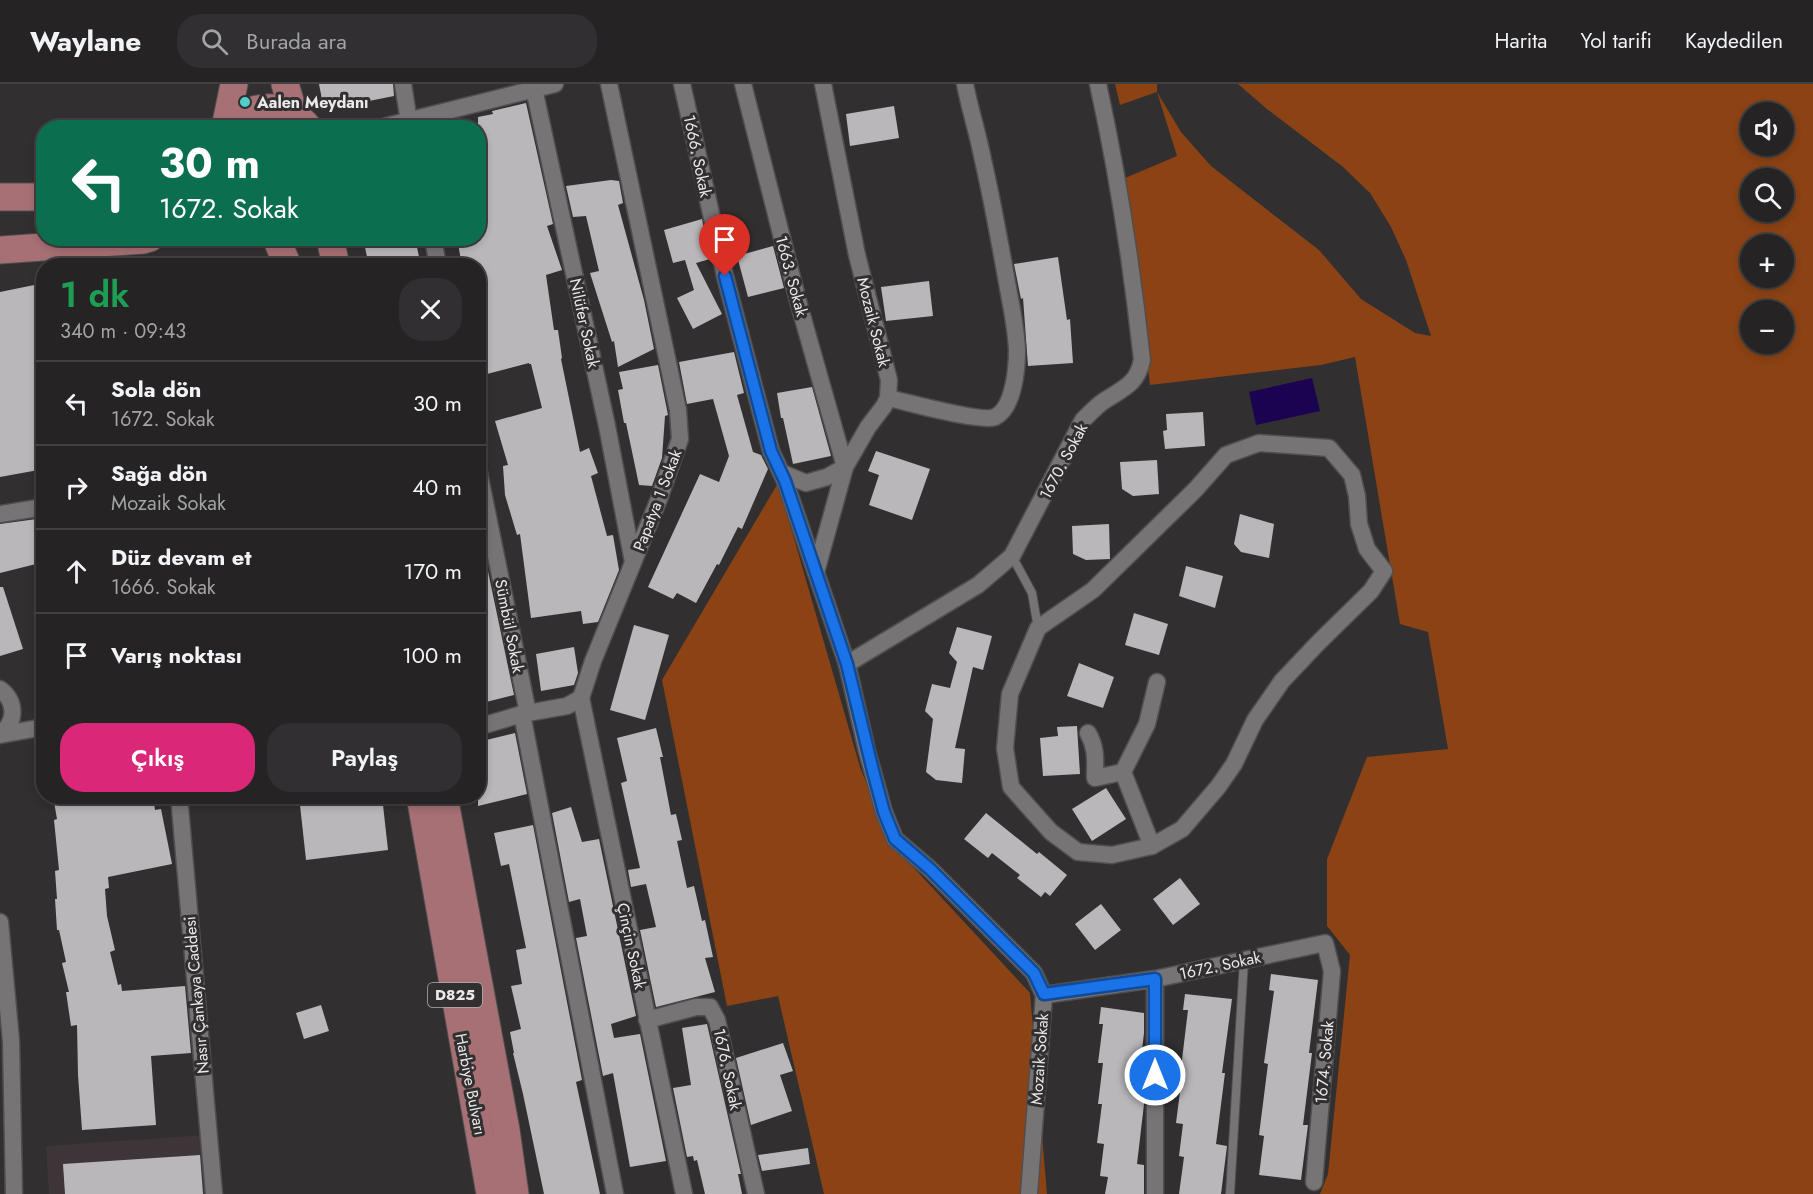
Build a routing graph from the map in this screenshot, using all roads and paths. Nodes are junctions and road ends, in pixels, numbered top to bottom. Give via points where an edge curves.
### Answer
1 (234, 84) edge
2 (285, 84) edge
3 (403, 84) edge
4 (555, 84) edge
5 (609, 84) edge
6 (682, 84) edge
7 (743, 84) edge
8 (823, 84) edge
9 (965, 84) edge
10 (1098, 84) edge
11 (534, 87) edge
12 (227, 120) edge
13 (233, 120) edge
14 (300, 120) edge
15 (302, 120) edge
16 (408, 120) edge
17 (423, 120) edge
18 (0, 197) edge
19 (36, 197) edge
20 (57, 246) edge
21 (0, 250) edge
22 (888, 398) junction
23 (845, 467) junction
24 (782, 473) junction
25 (36, 508) edge
26 (486, 510) edge
27 (0, 514) edge
28 (1012, 556) junction
29 (634, 563) junction
30 (816, 572) junction
31 (1038, 628) junction
32 (847, 664) junction
33 (1157, 682) dead end
34 (0, 689) edge
35 (581, 698) junction
36 (525, 713) junction
37 (486, 725) edge
38 (36, 728) edge
39 (1088, 734) dead end
40 (0, 735) edge
41 (1123, 772) junction
42 (180, 804) edge
43 (421, 804) edge
44 (445, 804) edge
45 (1152, 846) junction
46 (0, 922) edge
47 (1324, 943) joint
48 (1244, 960) junction
49 (1155, 979) junction
50 (1044, 994) junction
51 (647, 1020) junction
52 (1314, 1182) dead end
53 (14, 1194) edge
54 (214, 1194) edge
55 (490, 1194) edge
56 (515, 1194) edge
57 (615, 1194) edge
58 (684, 1194) edge
59 (756, 1194) edge
60 (1029, 1194) edge
61 (1155, 1194) edge
62 (1230, 1194) edge

1 - 12 main road
2 - 15 main road
3 - 16 street
4 - 11 street
5 - 29 street, Papatya 1 Sokak via 676,398 680,440
6 - 24 street, 1666. Sokak via 725,276 771,451
7 - 23 street, 1663. Sokak
8 - 22 street, Mozaik Sokak via 857,255 889,380
9 - 22 street via 1011,307 1017,348 1014,382 1003,411 988,419
10 - 28 street, 1670. Sokak via 1136,298 1142,360 1135,380 1083,420
11 - 17 street
11 - 29 street, Nilüfer Sokak
13 - 14 main road via 249,110 264,107 280,108
18 - 19 main road
20 - 21 main road
22 - 23 street
23 - 24 street via 807,483
23 - 30 street
24 - 30 street, 1666. Sokak
25 - 27 street
26 - 36 street, Sümbül Sokak
28 - 31 lane via 1032,593
28 - 32 street, 1670. Sokak via 978,585
29 - 35 street, Papatya 1 Sokak
30 - 32 street, Mozaik Sokak
31 - 45 street via 1010,694 1005,748 1011,787 1051,832 1078,852 1112,855
31 - 45 street via 1093,590 1227,455 1259,443 1329,448 1352,475 1367,549 1384,571 1371,591 1282,681 1218,787 1182,829
32 - 50 street, Mozaik Sokak via 870,761 895,839 1034,973
33 - 41 street via 1147,724
34 - 40 street via 8,696 13,714
35 - 36 street via 567,706
35 - 51 street, Çinçin Sokak
36 - 37 street
36 - 57 street, Sümbül Sokak
38 - 40 street
39 - 41 street via 1096,753 1095,778
41 - 45 street
42 - 54 street, Nasır Çankaya Caddesi
43 - 55 main road, Harbiye Bulvarı / D825
44 - 56 main road, Harbiye Bulvarı / D825
46 - 53 street via 11,1041
47 - 48 street, 1672. Sokak
47 - 52 street, 1674. Sokak via 1332,971
48 - 49 street, 1672. Sokak
48 - 62 lane
49 - 50 street, 1672. Sokak
49 - 61 street
50 - 60 street, Mozaik Sokak
51 - 58 street, Çinçin Sokak
51 - 59 street, 1676. Sokak via 710,1007 717,1020

